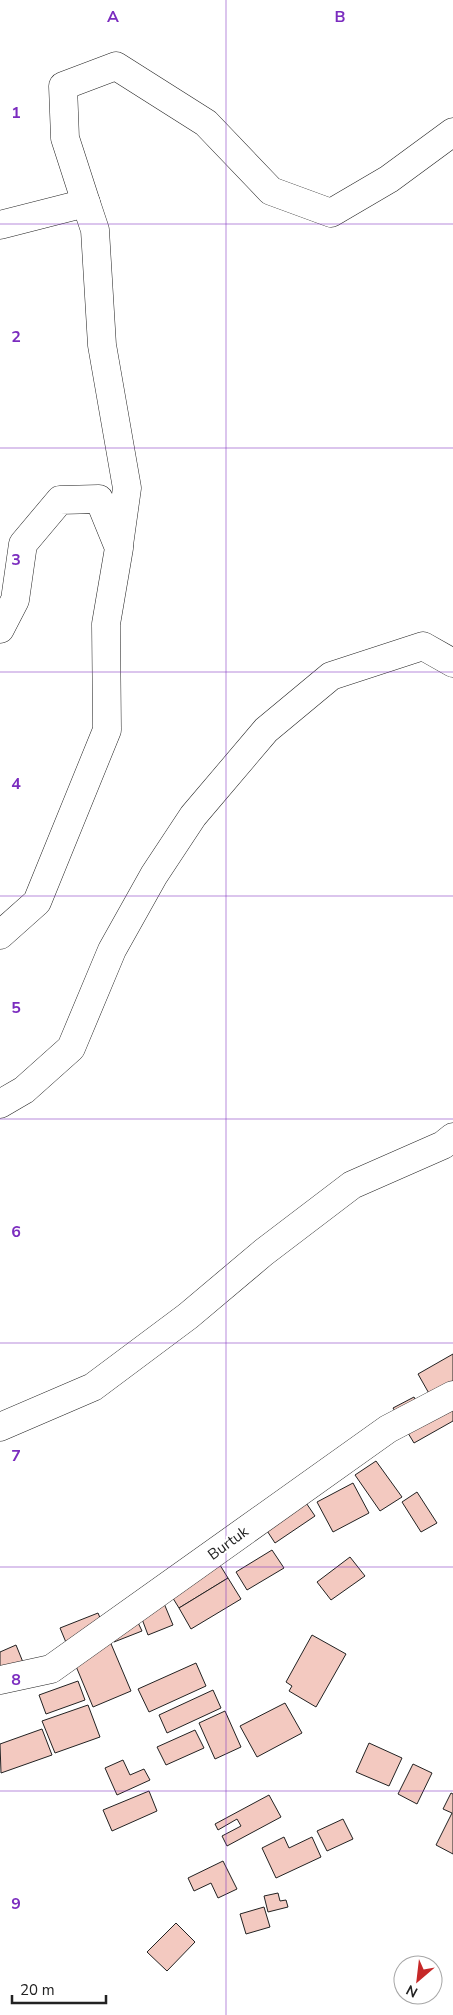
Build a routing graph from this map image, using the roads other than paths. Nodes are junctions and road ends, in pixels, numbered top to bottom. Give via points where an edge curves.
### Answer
1 (453, 132) edge
2 (86, 203) junction
3 (0, 225) edge
4 (119, 548) junction
5 (0, 629) edge
6 (453, 663) edge
7 (0, 935) edge
8 (0, 1104) edge
9 (453, 1137) edge
10 (453, 1395) edge
11 (0, 1427) edge
12 (0, 1680) edge

1 - 2 street via 389,179 331,213 271,191 206,123 116,66 63,86 65,138
2 - 3 street
2 - 4 street via 95,230 102,345 127,488
4 - 5 street via 100,499 60,500 23,544 15,600
4 - 7 street via 106,624 107,730 37,902
6 - 8 street via 423,646 331,676 266,730 193,816 154,875 112,950 71,1048 24,1090
9 - 11 street via 443,1145 352,1185 93,1387
10 - 12 street, Burtuk via 388,1429 51,1669

